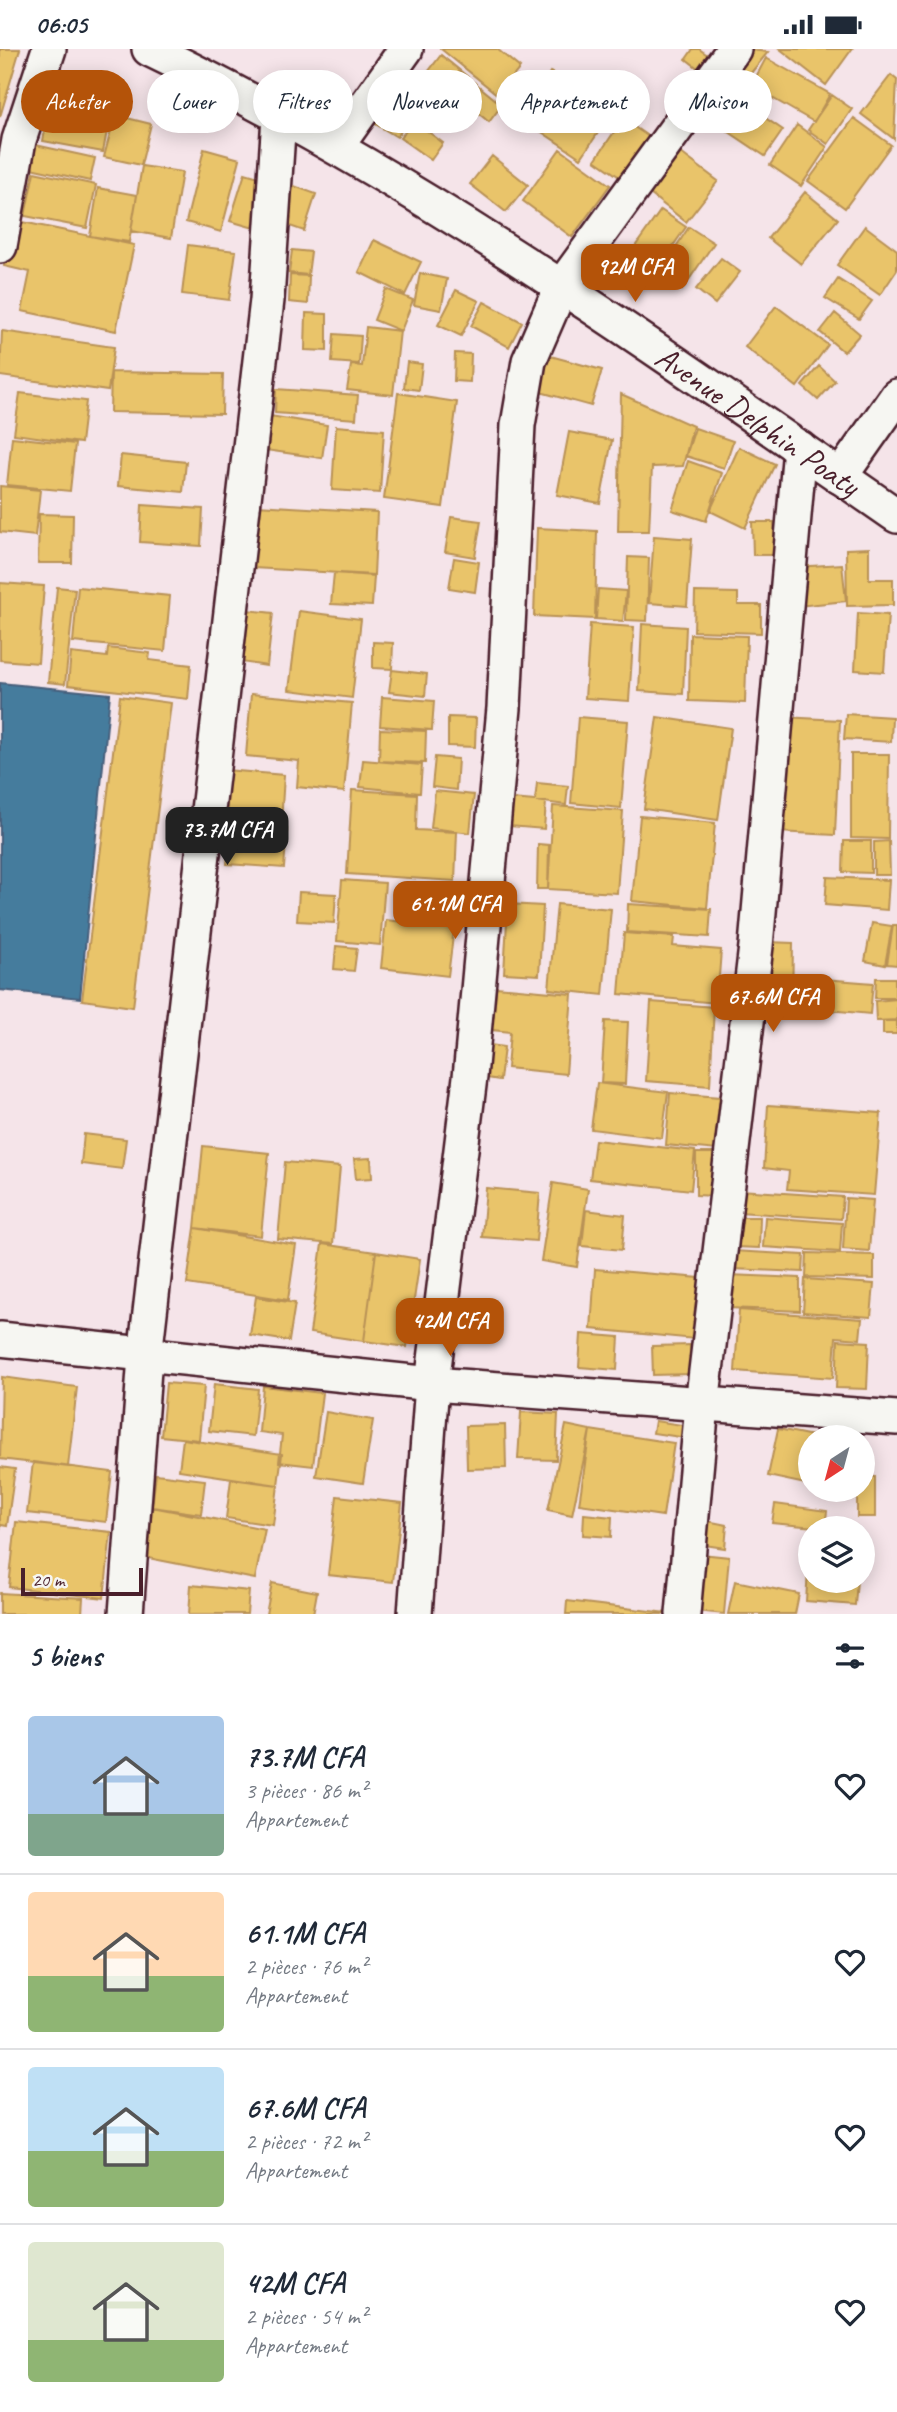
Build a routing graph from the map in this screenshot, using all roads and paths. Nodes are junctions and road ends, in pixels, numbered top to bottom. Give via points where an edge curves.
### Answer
1 (49, 49) edge
2 (149, 49) edge
3 (407, 49) edge
4 (734, 49) edge
5 (253, 103) edge
6 (278, 133) edge
7 (311, 133) edge
8 (337, 146) junction
9 (0, 246) edge
10 (561, 287) junction
11 (897, 396) edge
12 (800, 448) junction
13 (840, 477) junction
14 (897, 516) edge
15 (0, 1339) edge
16 (145, 1356) junction
17 (432, 1384) junction
18 (702, 1405) junction
19 (897, 1418) edge
20 (126, 1614) edge
21 (415, 1614) edge
22 (683, 1614) edge

1 - 9 street via 19,140
2 - 5 street, Avenue Delphin Poaty
3 - 8 street
4 - 10 street
6 - 16 street via 267,300
7 - 8 street, Avenue Delphin Poaty
8 - 10 street, Avenue Delphin Poaty
10 - 12 street, Avenue Delphin Poaty
10 - 17 street via 530,361 518,425 504,708 470,1077
11 - 13 street
12 - 13 street, Avenue Delphin Poaty
12 - 18 street via 755,946
13 - 14 street, Avenue Delphin Poaty
15 - 16 street
16 - 17 street
16 - 20 street
17 - 18 street
17 - 21 street
18 - 19 street
18 - 22 street

